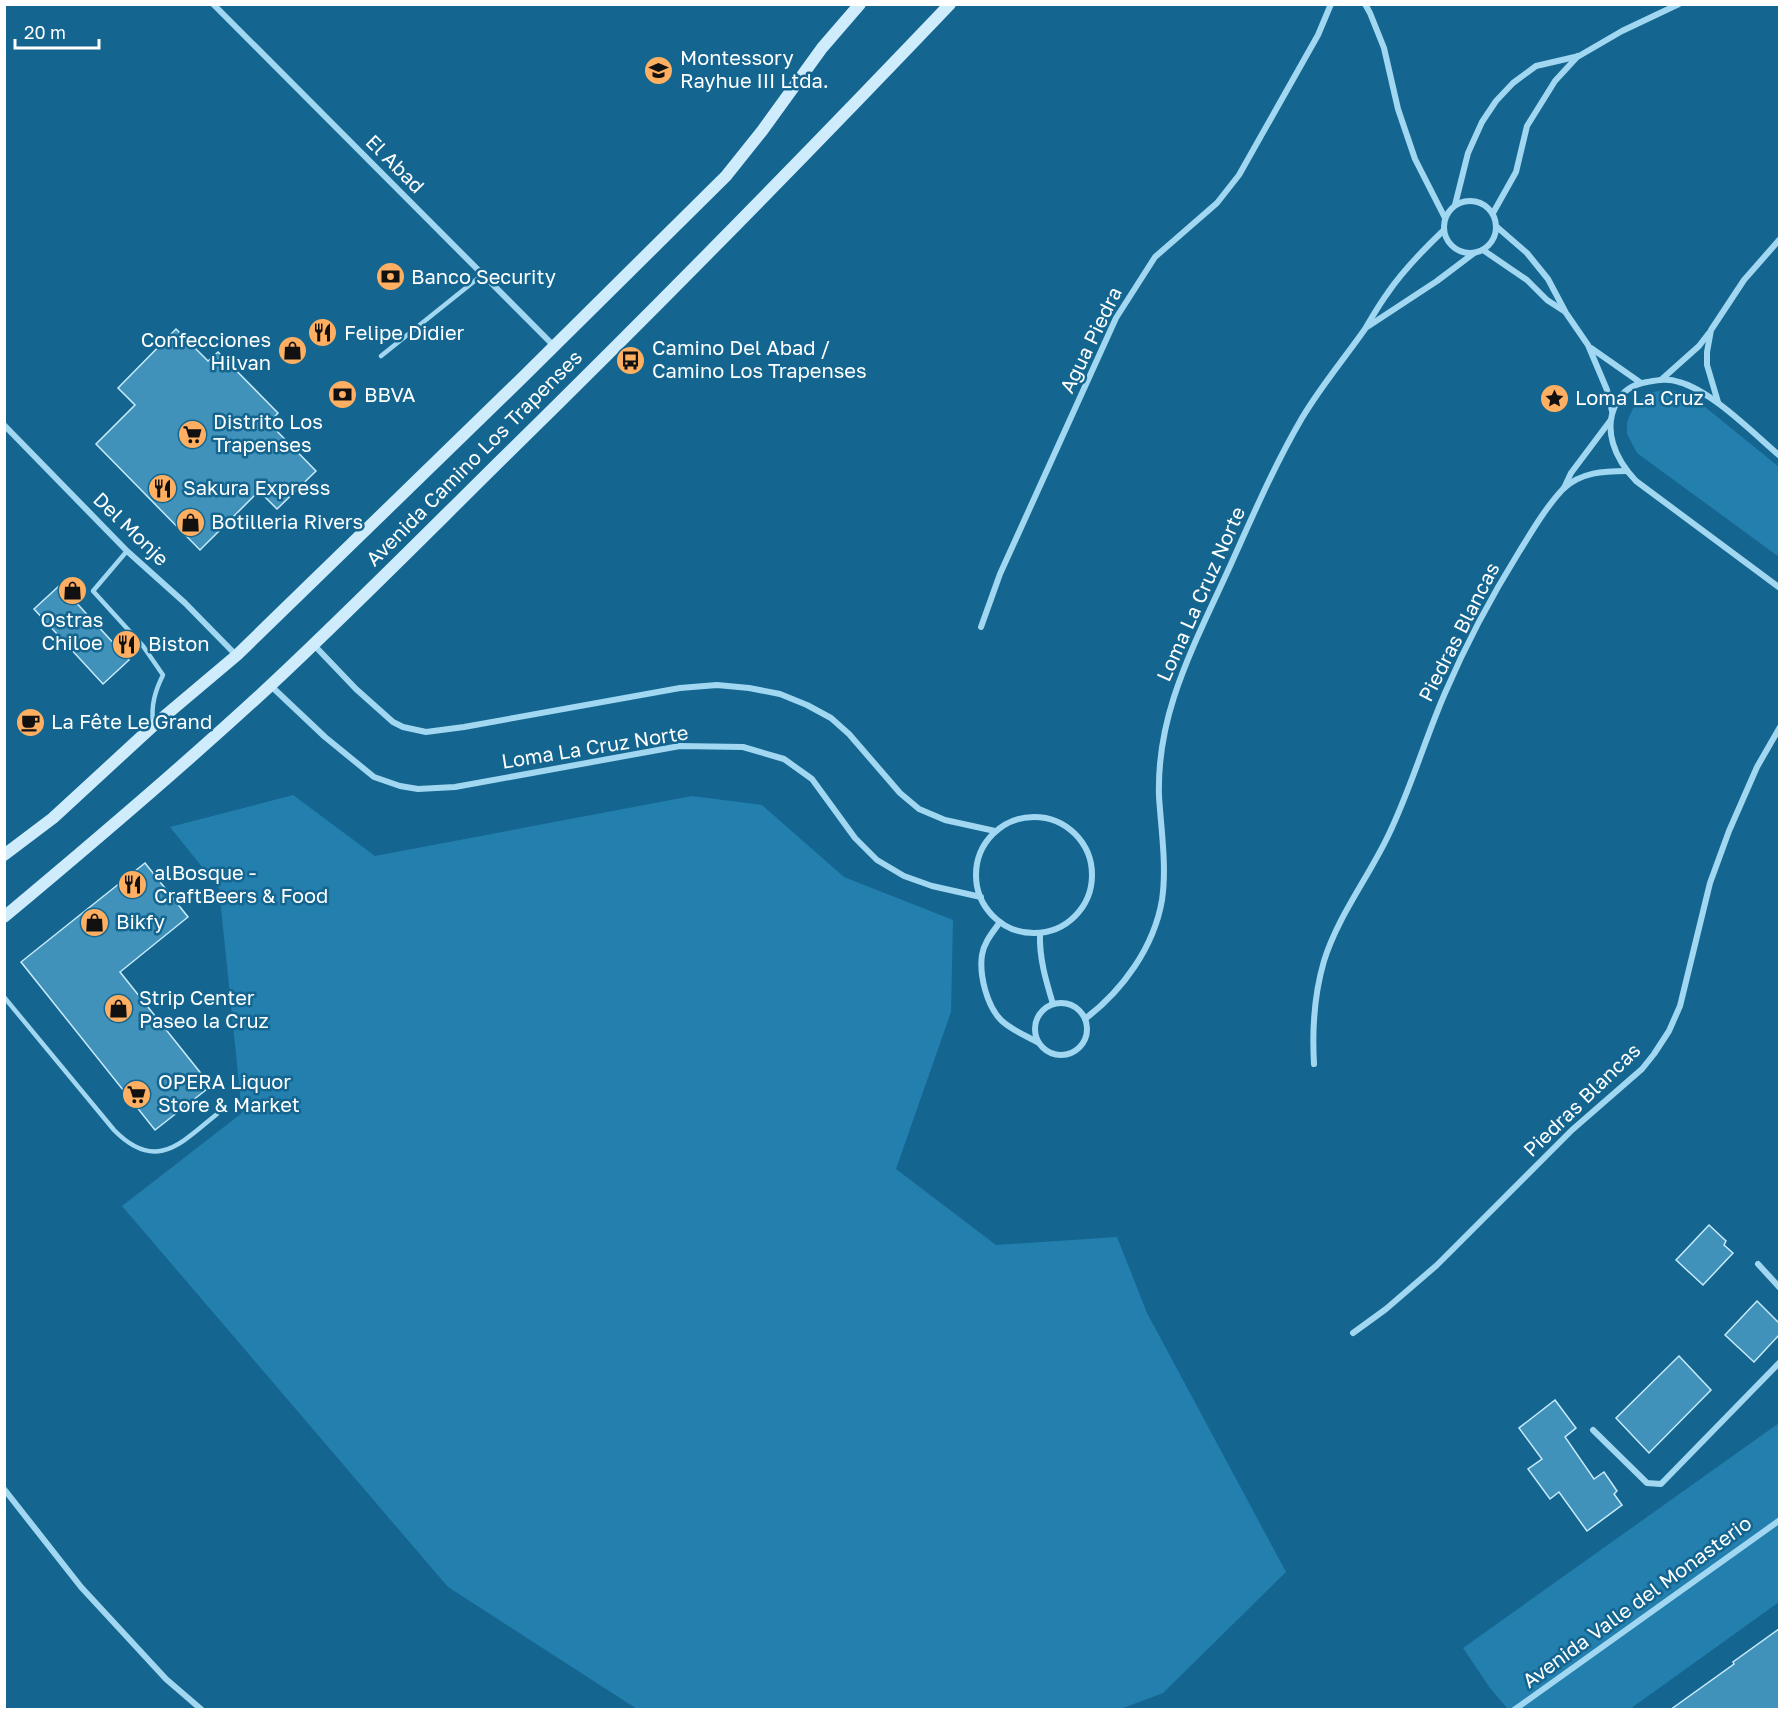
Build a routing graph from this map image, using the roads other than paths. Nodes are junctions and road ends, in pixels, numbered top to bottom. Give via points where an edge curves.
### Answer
1 (213, 4) edge
2 (860, 4) edge
3 (950, 4) edge
4 (1331, 4) edge
5 (1365, 4) edge
6 (1679, 4) edge
7 (1578, 56) junction
8 (1455, 205) junction
9 (1492, 213) junction
10 (1445, 218) junction
11 (1497, 227) junction
12 (1444, 230) junction
13 (1779, 239) edge
14 (1483, 250) junction
15 (1474, 253) junction
16 (482, 275) junction
17 (1566, 313) junction
18 (1364, 329) junction
19 (1711, 330) junction
20 (1588, 345) junction
21 (554, 347) junction
22 (381, 356) dead end
23 (1662, 379) junction
24 (1641, 383) junction
25 (1718, 404) junction
26 (1612, 411) junction
27 (1610, 421) junction
28 (4, 425) edge
29 (1779, 456) edge
30 (1627, 471) junction
31 (1564, 489) junction
32 (127, 550) junction
33 (1779, 588) edge
34 (981, 627) dead end
35 (314, 644) junction
36 (237, 655) junction
37 (271, 685) junction
38 (154, 725) junction
39 (1779, 727) edge
40 (994, 831) junction
41 (4, 855) edge
42 (981, 897) junction
43 (4, 917) edge
44 (1000, 922) junction
45 (1040, 933) junction
46 (4, 997) edge
47 (1053, 1004) junction
48 (1085, 1019) junction
49 (1039, 1043) junction
50 (1314, 1064) dead end
51 (217, 1114) dead end
52 (1758, 1264) dead end
53 (1779, 1288) edge
54 (1353, 1333) dead end
55 (1779, 1362) edge
56 (1593, 1430) dead end
57 (4, 1489) edge
58 (1779, 1520) edge
59 (201, 1710) edge
60 (1514, 1710) edge

1 - 16 street, El Abad
2 - 21 main road, Avenida Camino Los Trapenses via 726,176
3 - 35 main road, Avenida Camino Los Trapenses via 797,164
4 - 34 street, Agua Piedra via 1318,35 1239,175 1216,203 1155,257 1116,318 1000,574
5 - 10 street via 1384,48 1415,159
6 - 7 street
7 - 8 street via 1536,66 1496,101 1468,153
7 - 9 street via 1555,81 1527,126 1516,172
8 - 9 street via 1479,202
8 - 10 street
9 - 11 street
10 - 12 street
11 - 14 street
11 - 17 street via 1538,265
12 - 15 street via 1451,245
12 - 18 street, Loma La Cruz Norte via 1407,268
13 - 19 street via 1744,280
14 - 15 street
14 - 17 street
15 - 18 street, Loma La Cruz Norte
16 - 21 street, El Abad
16 - 22 lane
17 - 20 street
18 - 48 street, Loma La Cruz Norte via 1317,394 1283,452 1192,649 1173,701 1160,767 1164,881 1159,915 1135,965 1107,1000
19 - 23 street
19 - 25 street via 1707,365
20 - 24 street
20 - 26 street
21 - 36 main road, Avenida Camino Los Trapenses
23 - 24 street
23 - 25 street via 1690,385
24 - 26 street via 1628,389
25 - 29 street
26 - 27 street
27 - 30 street via 1613,446
27 - 31 street via 1571,473
28 - 32 street, Del Monje
30 - 31 street, Piedras Blancas via 1586,475
30 - 33 street
31 - 50 street, Piedras Blancas via 1533,530 1478,624 1445,693 1389,834 1325,959 1314,1010
32 - 36 street, Del Monje
32 - 38 lane via 93,591 143,646 163,675 152,709
35 - 37 main road, Avenida Camino Los Trapenses
35 - 40 street, Loma La Cruz Norte via 393,722 426,732 680,688 717,685 780,694 831,718 919,809 945,820
36 - 38 main road, Avenida Camino Los Trapenses
37 - 42 street, Loma La Cruz Norte via 374,777 418,789 455,787 681,746 744,747 784,759 812,779 855,838 878,860 904,876
37 - 43 main road, Avenida Camino Los Trapenses
38 - 41 main road, Avenida Camino Los Trapenses via 53,818
39 - 54 street, Piedras Blancas via 1729,831 1710,883 1680,1006 1654,1054 1437,1266
40 - 42 street via 981,850 977,866
40 - 45 street via 1026,817 1047,818 1072,830 1084,846 1092,871 1087,900 1065,924
42 - 44 street
44 - 45 street via 1019,931
44 - 49 street via 982,955 983,981 990,1005 1001,1020
45 - 47 street via 1039,947
46 - 51 lane via 114,1130 136,1147 163,1152
47 - 48 street via 1068,1004
47 - 49 street via 1045,1008 1036,1023
48 - 49 street via 1085,1039 1074,1052 1057,1055
52 - 53 street
55 - 56 street via 1661,1484 1647,1483
57 - 59 street via 81,1587 165,1679
58 - 60 street, Avenida Valle del Monasterio

